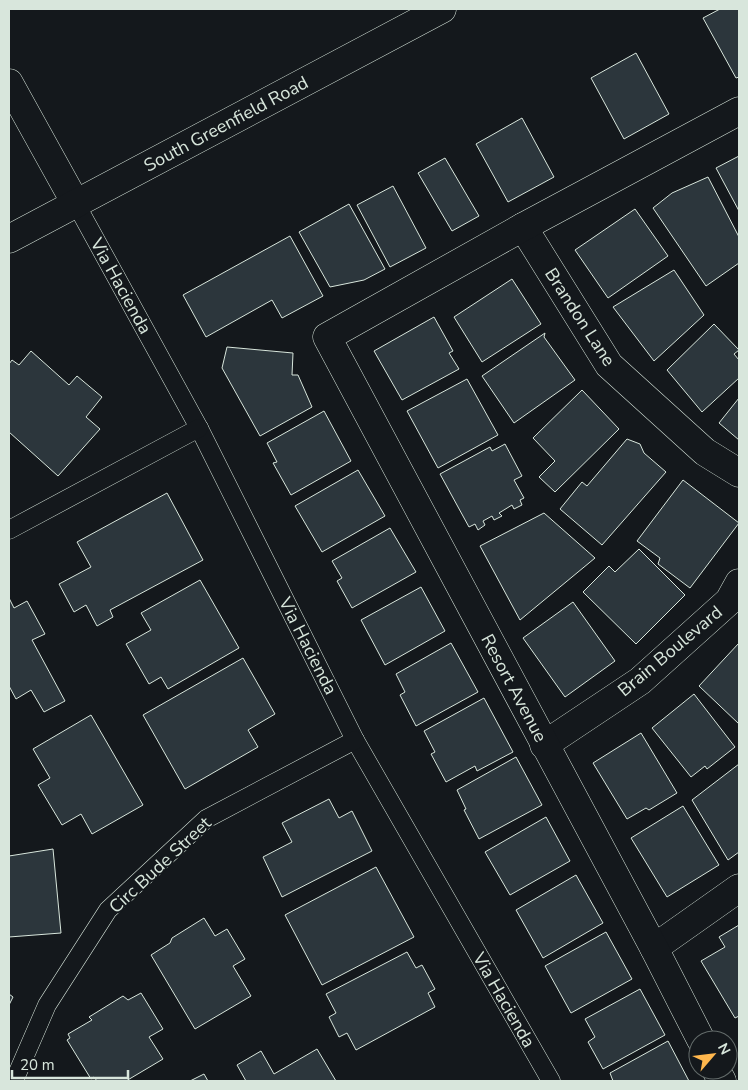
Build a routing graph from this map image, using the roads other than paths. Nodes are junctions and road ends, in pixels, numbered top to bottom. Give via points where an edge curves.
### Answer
1 (442, 9) edge
2 (9, 83) edge
3 (739, 111) edge
4 (76, 204) junction
5 (523, 227) junction
6 (9, 239) edge
7 (198, 428) junction
8 (739, 472) edge
9 (9, 530) edge
10 (739, 583) edge
11 (355, 740) junction
12 (544, 745) junction
13 (739, 888) edge
14 (654, 948) junction
15 (696, 1030) edge
16 (14, 1081) edge
17 (551, 1081) edge

1 - 4 street, South Greenfield Road
2 - 4 street
3 - 5 street
4 - 6 street, South Greenfield Road
4 - 7 lane, Via Hacienda
5 - 8 street, Brandon Lane via 608,366 705,452
5 - 12 street, Resort Avenue via 327,337
7 - 9 lane
7 - 11 lane, Via Hacienda
10 - 12 street, Brain Boulevard via 729,601 640,681
11 - 16 lane, Circ Bude Street via 206,819 108,910 47,1005
11 - 17 lane, Via Hacienda
12 - 14 street, Resort Avenue
13 - 14 street
14 - 15 street, Resort Avenue

